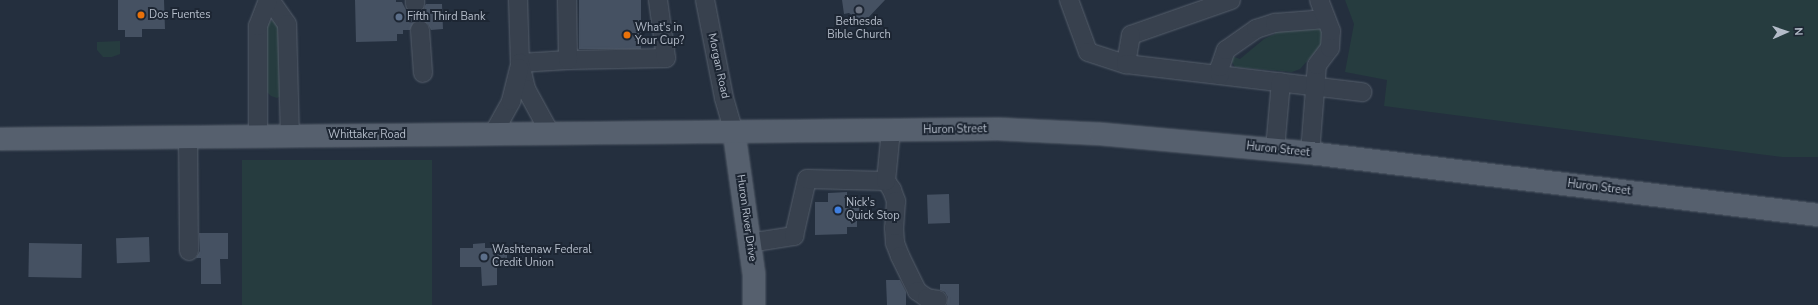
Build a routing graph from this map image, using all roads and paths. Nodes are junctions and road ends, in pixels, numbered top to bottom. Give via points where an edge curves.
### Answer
1 (269, 0) edge
2 (518, 0) edge
3 (567, 0) edge
4 (658, 0) edge
5 (705, 0) edge
6 (1069, 0) edge
7 (1231, 0) edge
8 (1319, 0) edge
9 (1326, 19) junction
10 (420, 30) tunnel mouth
11 (568, 60) junction
12 (520, 63) junction
13 (1126, 64) junction
14 (423, 73) dead end
15 (1220, 75) junction
16 (1281, 82) junction
17 (1315, 86) junction
18 (1362, 92) dead end
19 (892, 130) junction
20 (734, 132) junction
21 (550, 133) junction
22 (493, 134) junction
23 (290, 135) junction
24 (188, 136) junction
25 (258, 136) junction
26 (0, 139) edge
27 (1275, 150) junction
28 (1310, 153) junction
29 (886, 181) junction
30 (1818, 215) edge
31 (749, 242) junction
32 (189, 251) dead end
33 (938, 300) dead end
34 (754, 305) edge

1 - 23 street via 288,24
1 - 25 street via 258,26
2 - 12 street
3 - 11 street
4 - 11 street via 666,58
5 - 20 street, Morgan Road via 724,98
6 - 13 street via 1088,52
7 - 13 street via 1131,35
8 - 9 street
9 - 15 street via 1275,23 1256,29 1226,50
9 - 17 street via 1331,31 1330,48 1317,65
10 - 14 street
11 - 12 street
12 - 21 street via 526,89
12 - 22 street via 511,101
13 - 15 street
15 - 16 street
16 - 17 street
16 - 27 street
17 - 18 street
17 - 28 street
19 - 20 main road, Huron Street
19 - 27 main road, Huron Street via 992,129 1101,134
19 - 29 street
20 - 21 main road, Whittaker Road
20 - 31 main road, Huron River Drive
21 - 22 main road, Whittaker Road
22 - 23 main road, Whittaker Road
23 - 25 main road, Whittaker Road
24 - 25 main road, Whittaker Road
24 - 26 main road, Whittaker Road
24 - 32 street
27 - 28 main road, Huron Street
28 - 30 main road, Huron Street
29 - 31 street via 807,179 794,236
29 - 33 street via 896,201 895,243 900,256 917,291 927,298
31 - 34 main road, Huron River Drive via 754,275

